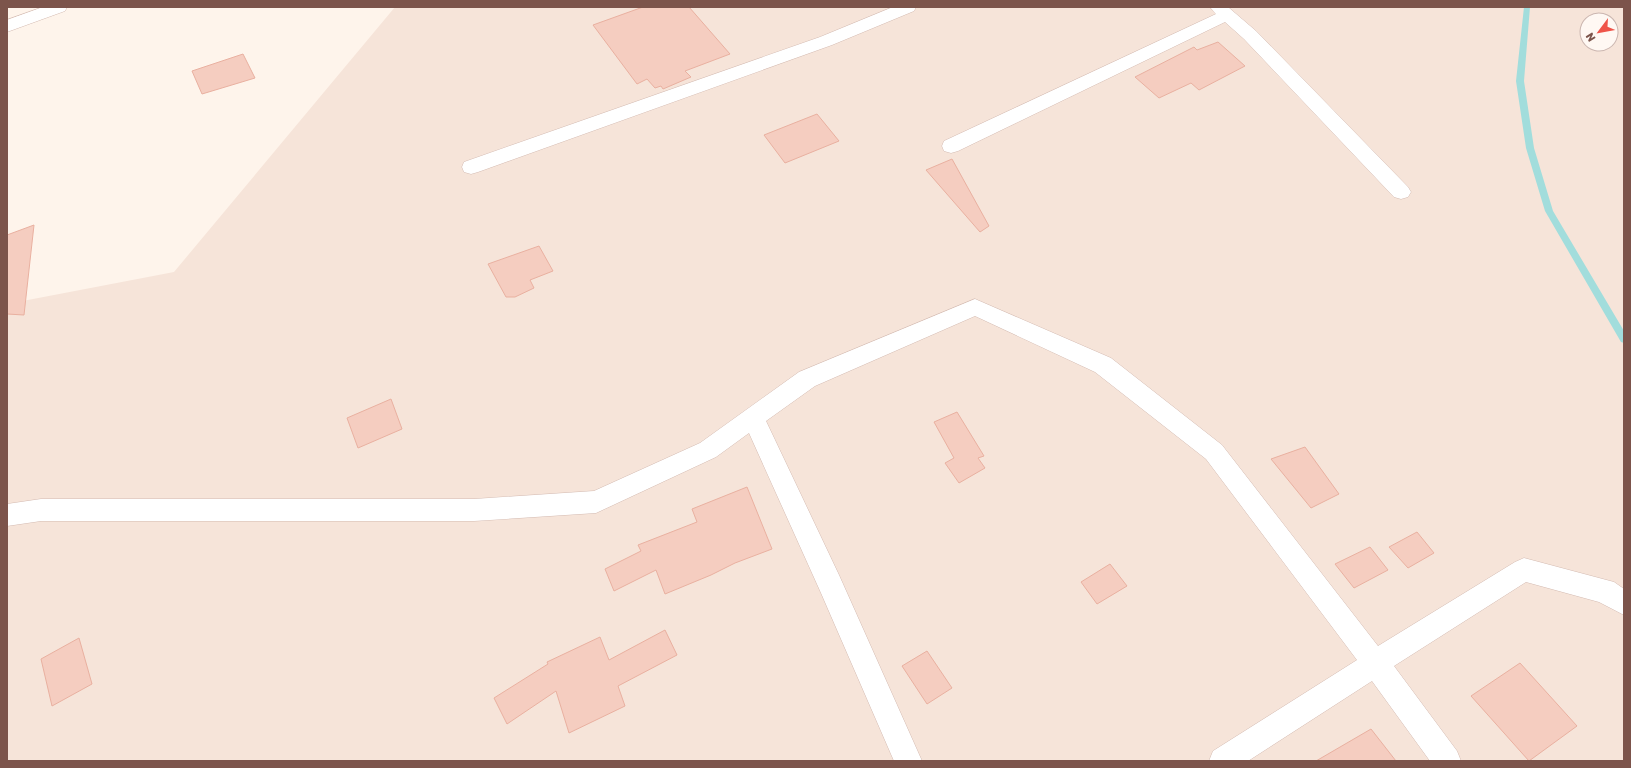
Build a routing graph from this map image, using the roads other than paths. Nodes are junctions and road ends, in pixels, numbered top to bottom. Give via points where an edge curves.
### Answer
1 (59, 7) edge
2 (908, 7) edge
3 (1223, 11) edge
4 (7, 26) edge
5 (950, 146) dead end
6 (471, 167) dead end
7 (1401, 192) dead end
8 (753, 417) junction
9 (7, 515) edge
10 (1624, 603) edge
11 (1375, 663) junction
12 (908, 761) edge
13 (1224, 761) edge
14 (1447, 761) edge

1 - 4 street
2 - 6 street via 826,41
3 - 5 street
3 - 7 street via 1250,35
8 - 9 street via 708,450 596,502 474,510 41,510
8 - 11 street via 807,379 975,307 1103,365 1214,452
8 - 12 street
10 - 11 street via 1605,591 1524,570
11 - 13 street
11 - 14 street

